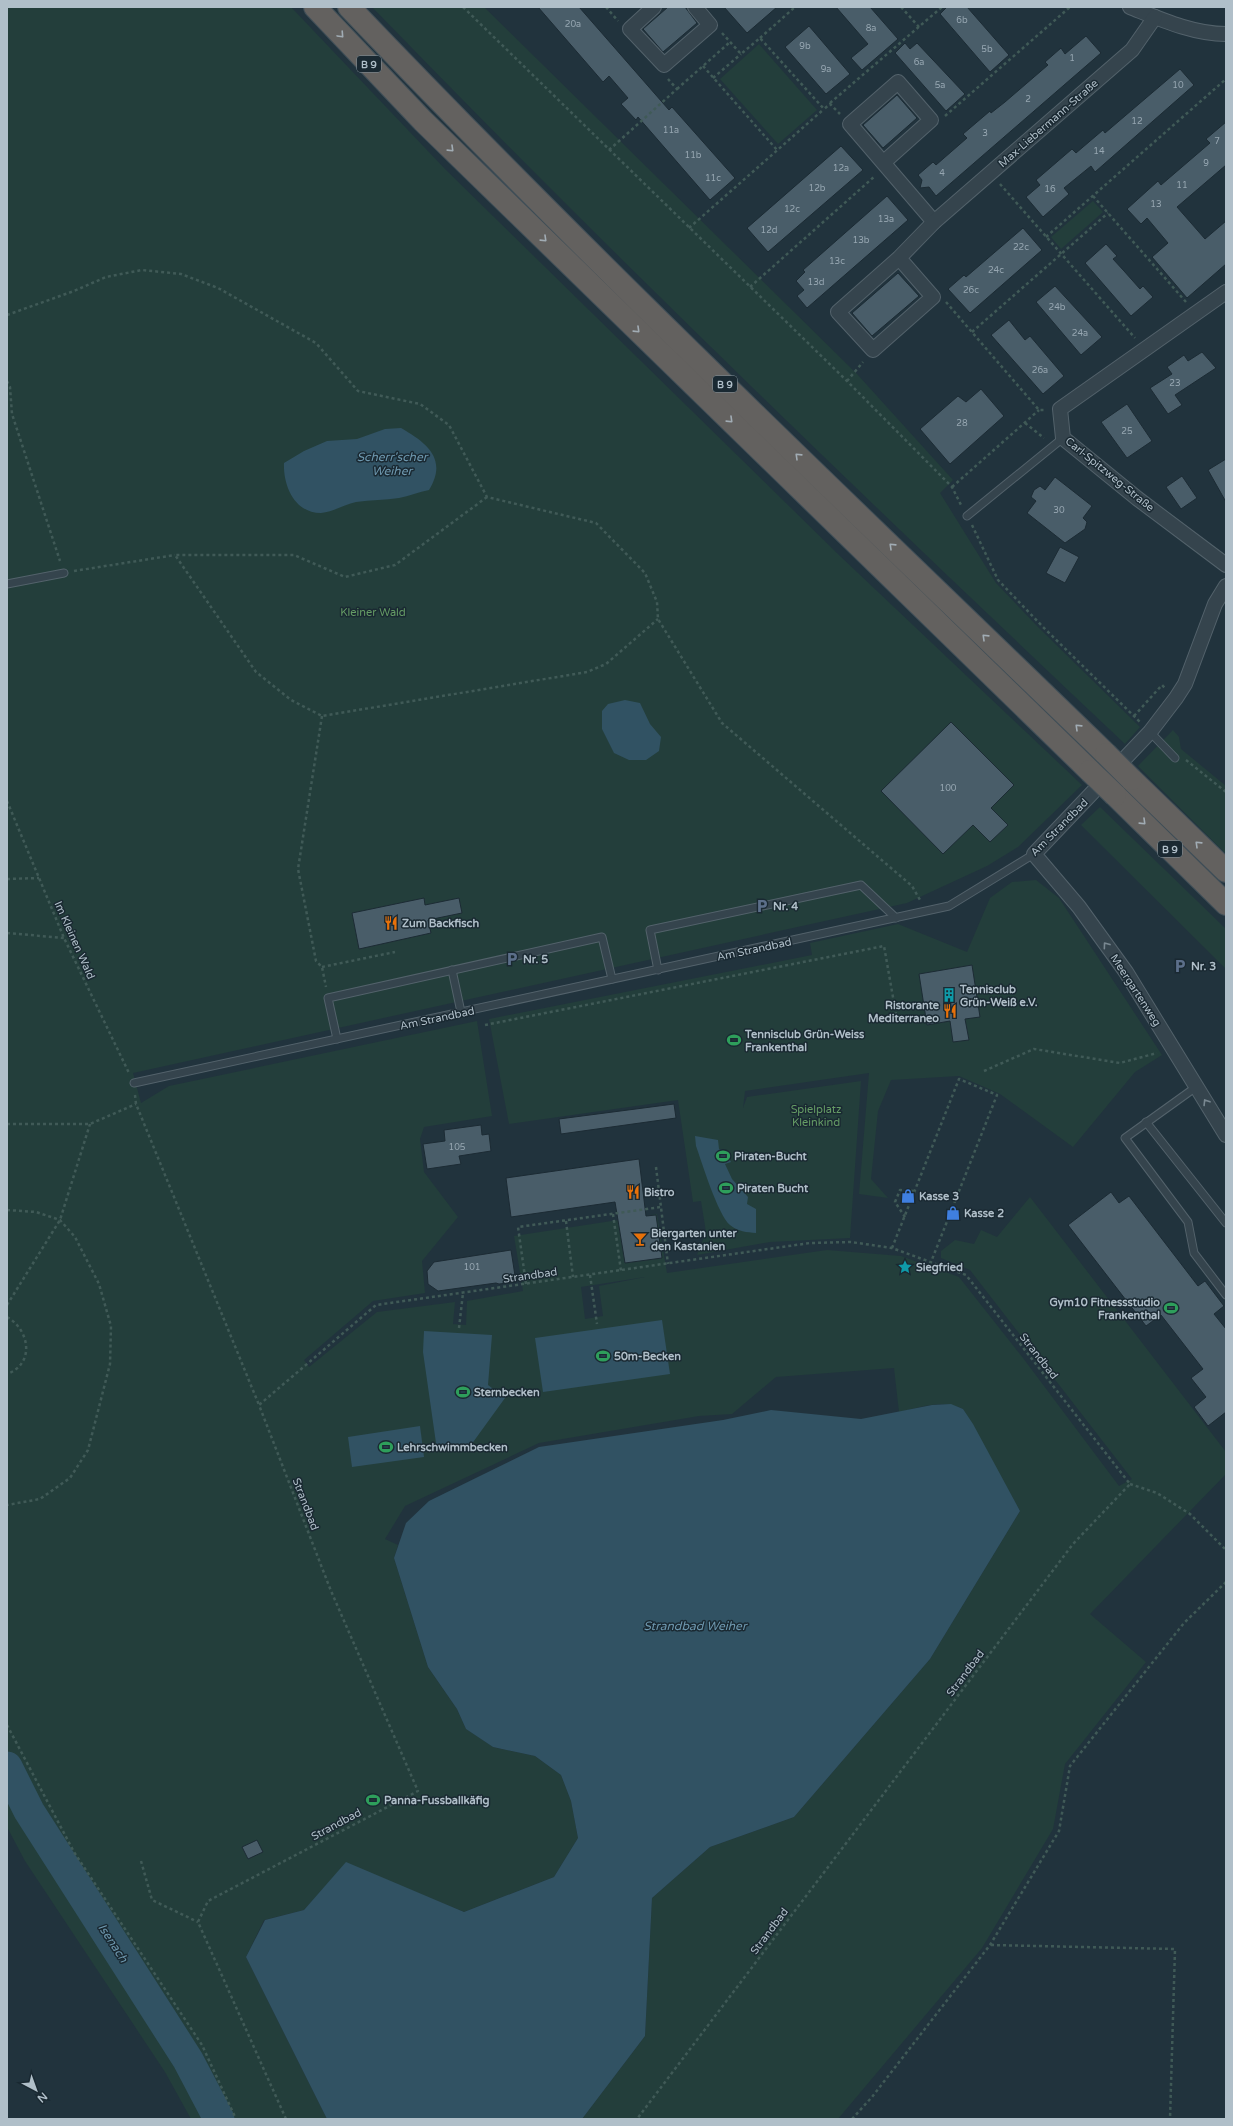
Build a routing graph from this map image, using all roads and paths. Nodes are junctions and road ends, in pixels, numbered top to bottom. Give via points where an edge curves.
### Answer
1 (315, 7) edge
2 (349, 7) edge
3 (462, 7) edge
4 (654, 7) edge
5 (695, 7) edge
6 (795, 7) edge
7 (901, 7) edge
8 (942, 7) edge
9 (1070, 7) edge
10 (1130, 7) edge
11 (1155, 17) junction
12 (710, 24) junction
13 (919, 27) junction
14 (1226, 34) edge
15 (760, 38) junction
16 (730, 42) junction
17 (741, 54) junction
18 (664, 65) junction
19 (703, 66) junction
20 (713, 78) junction
21 (1226, 79) edge
22 (677, 89) junction
23 (830, 104) junction
24 (824, 109) junction
25 (931, 120) junction
26 (850, 124) junction
27 (609, 150) junction
28 (777, 150) junction
29 (885, 164) junction
30 (990, 174) junction
31 (1093, 196) junction
32 (1108, 213) junction
33 (934, 222) junction
34 (689, 228) junction
35 (1046, 237) junction
36 (1061, 254) junction
37 (899, 258) junction
38 (750, 287) junction
39 (1226, 292) edge
40 (933, 297) junction
41 (1196, 313) junction
42 (7, 315) edge
43 (972, 332) junction
44 (1145, 349) junction
45 (873, 350) junction
46 (7, 381) edge
47 (847, 381) junction
48 (1060, 409) junction
49 (1039, 410) junction
50 (1025, 423) junction
51 (1063, 438) junction
52 (952, 487) junction
53 (487, 497) junction
54 (967, 516) junction
55 (175, 555) junction
56 (1226, 564) edge
57 (64, 573) junction
58 (7, 584) edge
59 (1226, 586) edge
60 (658, 619) junction
61 (1176, 698) junction
62 (322, 716) junction
63 (1150, 732) junction
64 (1175, 758) joint
65 (1226, 792) edge
66 (7, 801) edge
67 (1034, 854) junction
68 (1226, 871) edge
69 (39, 878) junction
70 (7, 879) edge
71 (1226, 904) edge
72 (926, 911) junction
73 (896, 918) junction
74 (7, 933) edge
75 (64, 938) junction
76 (395, 952) dead end
77 (322, 967) junction
78 (452, 970) junction
79 (658, 970) junction
80 (612, 979) junction
81 (328, 998) junction
82 (461, 1012) junction
83 (897, 1020) dead end
84 (485, 1025) dead end
85 (337, 1039) junction
86 (1171, 1045) junction
87 (984, 1071) dead end
88 (134, 1083) junction
89 (1196, 1087) junction
90 (136, 1104) junction
91 (1146, 1122) junction
92 (7, 1124) edge
93 (90, 1124) junction
94 (1226, 1135) edge
95 (656, 1167) dead end
96 (914, 1191) junction
97 (661, 1207) junction
98 (7, 1210) edge
99 (613, 1214) junction
100 (905, 1217) junction
101 (60, 1220) junction
102 (566, 1221) junction
103 (1226, 1223) edge
104 (892, 1248) junction
105 (931, 1262) junction
106 (668, 1264) junction
107 (620, 1271) junction
108 (590, 1275) junction
109 (573, 1277) junction
110 (526, 1284) junction
111 (463, 1293) junction
112 (1226, 1294) edge
113 (7, 1305) edge
114 (7, 1317) edge
115 (597, 1324) dead end
116 (459, 1328) dead end
117 (7, 1374) edge
118 (259, 1405) junction
119 (1130, 1484) junction
120 (7, 1505) edge
121 (1226, 1550) edge
122 (1226, 1582) edge
123 (7, 1725) edge
124 (141, 1861) dead end
125 (198, 1922) junction
126 (990, 1945) junction
127 (236, 2119) edge
128 (286, 2119) edge
129 (637, 2119) edge
130 (852, 2119) edge
131 (1170, 2119) edge

1 -> 71 highway, B 9, bridge via 423,122
68 -> 2 highway, B 9, bridge via 634,295 442,104
3 - 27 path
4 - 18 street via 630,29
5 - 12 street
6 - 15 path
7 - 13 path
8 - 13 path
9 - 25 path via 939,121
10 - 11 street
11 - 14 street via 1209,34
11 - 30 street, Max-Liebermann-Straße via 1132,50
12 - 16 path
12 - 18 street
13 - 23 path
15 - 17 path
15 - 24 path
16 - 17 path
16 - 19 path
17 - 20 path
18 - 22 path via 665,76
19 - 20 path
19 - 22 path
20 - 28 path
21 - 31 path
22 - 27 path
23 - 24 path
23 - 26 path
24 - 28 path
25 - 26 street via 898,82
25 - 29 street
26 - 29 street
27 - 34 path
28 - 34 path
29 - 33 street
29 - 38 path
30 - 33 street, Max-Liebermann-Straße
30 - 35 path
31 - 32 path
31 - 35 path
32 - 36 path
32 - 41 path
33 - 37 street, Max-Liebermann-Straße
34 - 38 path
35 - 36 path
36 - 43 path
36 - 44 path
37 - 40 street
37 - 45 street, Max-Liebermann-Straße via 838,312
38 - 47 path
39 - 41 street
40 - 43 path via 944,301
40 - 45 street
41 - 44 street
42 - 53 path via 74,292 106,277 142,270 181,274 218,288 316,343 358,391 420,404 449,425
43 - 49 path
44 - 48 street
45 - 47 path
46 - 57 path via 10,387 12,414
47 - 52 path
48 - 49 path
48 - 51 street, Carl-Spitzweg-Straße
49 - 50 path
50 - 51 path via 1044,438
50 - 52 path
51 - 54 lane
51 - 56 street, Carl-Spitzweg-Straße via 1138,499
52 - 54 path
53 - 55 path via 396,565 345,577 294,555
53 - 60 path via 596,523 644,573 657,602
54 - 61 path via 998,580 1134,716 1162,685
55 - 57 path
55 - 62 path via 256,672 292,700
57 - 58 lane
59 - 61 street, Am Strandbad via 1216,604 1185,684
60 - 62 path via 606,664 587,672
60 - 72 path via 722,723 912,886
61 - 63 street, Am Strandbad
62 - 77 path via 298,869 316,961
63 - 64 lane
63 - 67 street, Am Strandbad
64 - 65 path via 1187,760
66 - 69 path, Im Kleinen Wald
67 - 72 lane, Am Strandbad via 949,906
86 -> 67 street, Meergartenweg via 1126,972 1079,907
69 - 70 path
69 - 75 path, Im Kleinen Wald
72 - 73 lane, Am Strandbad
73 - 79 lane, Am Strandbad
73 - 79 lane via 861,885 650,930
74 - 75 path
75 - 88 path, Im Kleinen Wald
76 - 77 path
77 - 81 path
78 - 80 lane via 602,937
78 - 81 lane
78 - 82 lane
79 - 80 lane, Am Strandbad
80 - 82 lane, Am Strandbad
81 - 85 lane
82 - 85 lane, Am Strandbad
83 - 84 path via 884,946
85 - 88 lane, Am Strandbad
86 - 87 path via 1159,1052 1120,1063 1034,1049
86 - 89 street, Meergartenweg
88 - 90 path
89 - 91 lane
94 -> 89 street, Meergartenweg
90 - 93 path
90 - 118 path
91 - 103 lane
91 - 112 lane via 1125,1138 1188,1222 1194,1253
92 - 93 path
93 - 101 path
95 - 97 path
96 - 100 path
96 - 100 path via 900,1190 897,1196 895,1202
96 - 105 path via 959,1079 997,1095
97 - 99 path
97 - 106 path
98 - 101 path via 36,1212
99 - 102 path
99 - 107 path
100 - 104 path
101 - 113 path
101 - 120 path via 76,1237 99,1284 110,1326 110,1364 88,1450 70,1478 40,1500
102 - 109 path
102 - 110 path via 518,1227
104 - 105 path, Strandbad
104 - 106 path, Strandbad via 851,1242 810,1243
105 - 119 path, Strandbad via 966,1275
106 - 107 path, Strandbad
107 - 108 path, Strandbad
108 - 109 path, Strandbad
108 - 115 path
109 - 110 path, Strandbad
110 - 111 path, Strandbad
111 - 116 path
111 - 118 path, Strandbad via 376,1305
114 - 117 path via 14,1321 23,1334 27,1347 24,1360 16,1371
118 - 125 path, Strandbad via 331,1591 418,1791 208,1901
119 - 121 path via 1157,1493 1190,1514
119 - 129 path, Strandbad via 1073,1544
122 - 126 path via 1184,1623 1070,1766 1059,1831
123 - 127 path via 74,1852 202,2046
124 - 125 path via 152,1900
125 - 128 path
126 - 130 path
126 - 131 path via 1176,1949

